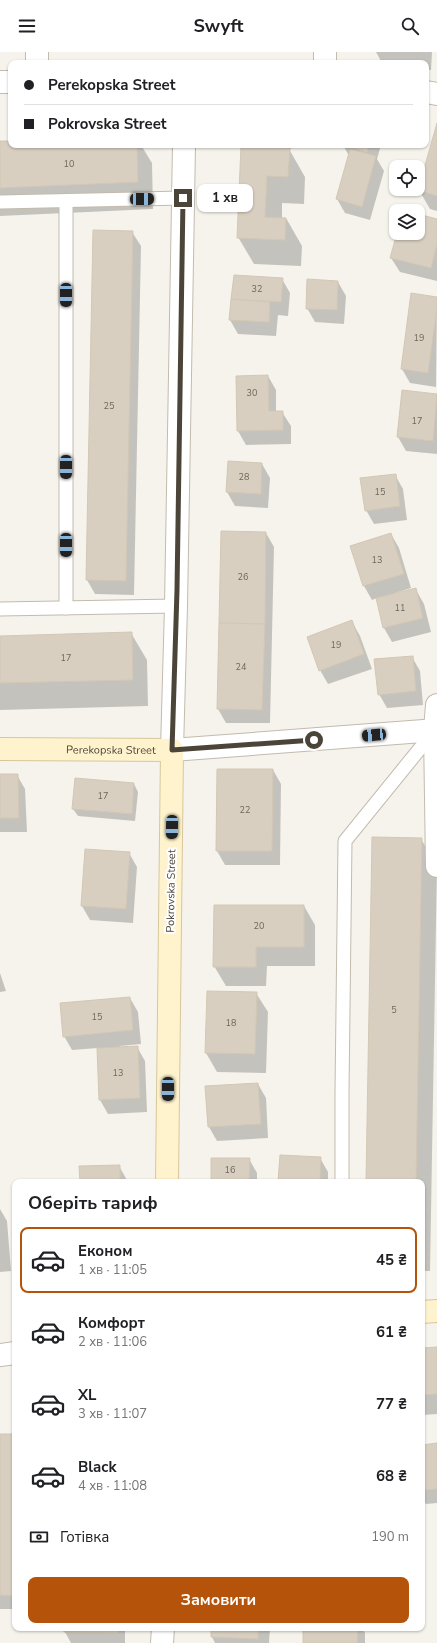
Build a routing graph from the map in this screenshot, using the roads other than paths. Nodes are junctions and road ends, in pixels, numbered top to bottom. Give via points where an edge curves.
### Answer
1 (184, 148) edge
2 (183, 198) junction
3 (66, 201) junction
4 (0, 202) edge
5 (176, 606) junction
6 (66, 608) junction
7 (0, 609) edge
8 (437, 705) edge
9 (436, 730) edge
10 (0, 749) edge
11 (172, 750) junction
12 (437, 866) edge
13 (168, 1179) edge
14 (342, 1179) edge
15 (437, 1310) edge
16 (425, 1312) edge
17 (12, 1353) edge
18 (0, 1355) edge
19 (163, 1631) edge
20 (162, 1643) edge

1 - 2 street, Pokrovska Street
2 - 3 lane
2 - 5 street, Pokrovska Street
3 - 4 lane
3 - 6 lane
5 - 6 lane
5 - 11 street, Pokrovska Street
6 - 7 lane
8 - 9 street
9 - 11 street, Perekopska Street
9 - 12 street
9 - 14 lane via 345,841
10 - 11 street, Perekopska Street
11 - 13 street, Pokrovska Street
15 - 16 street
17 - 18 street
19 - 20 street

